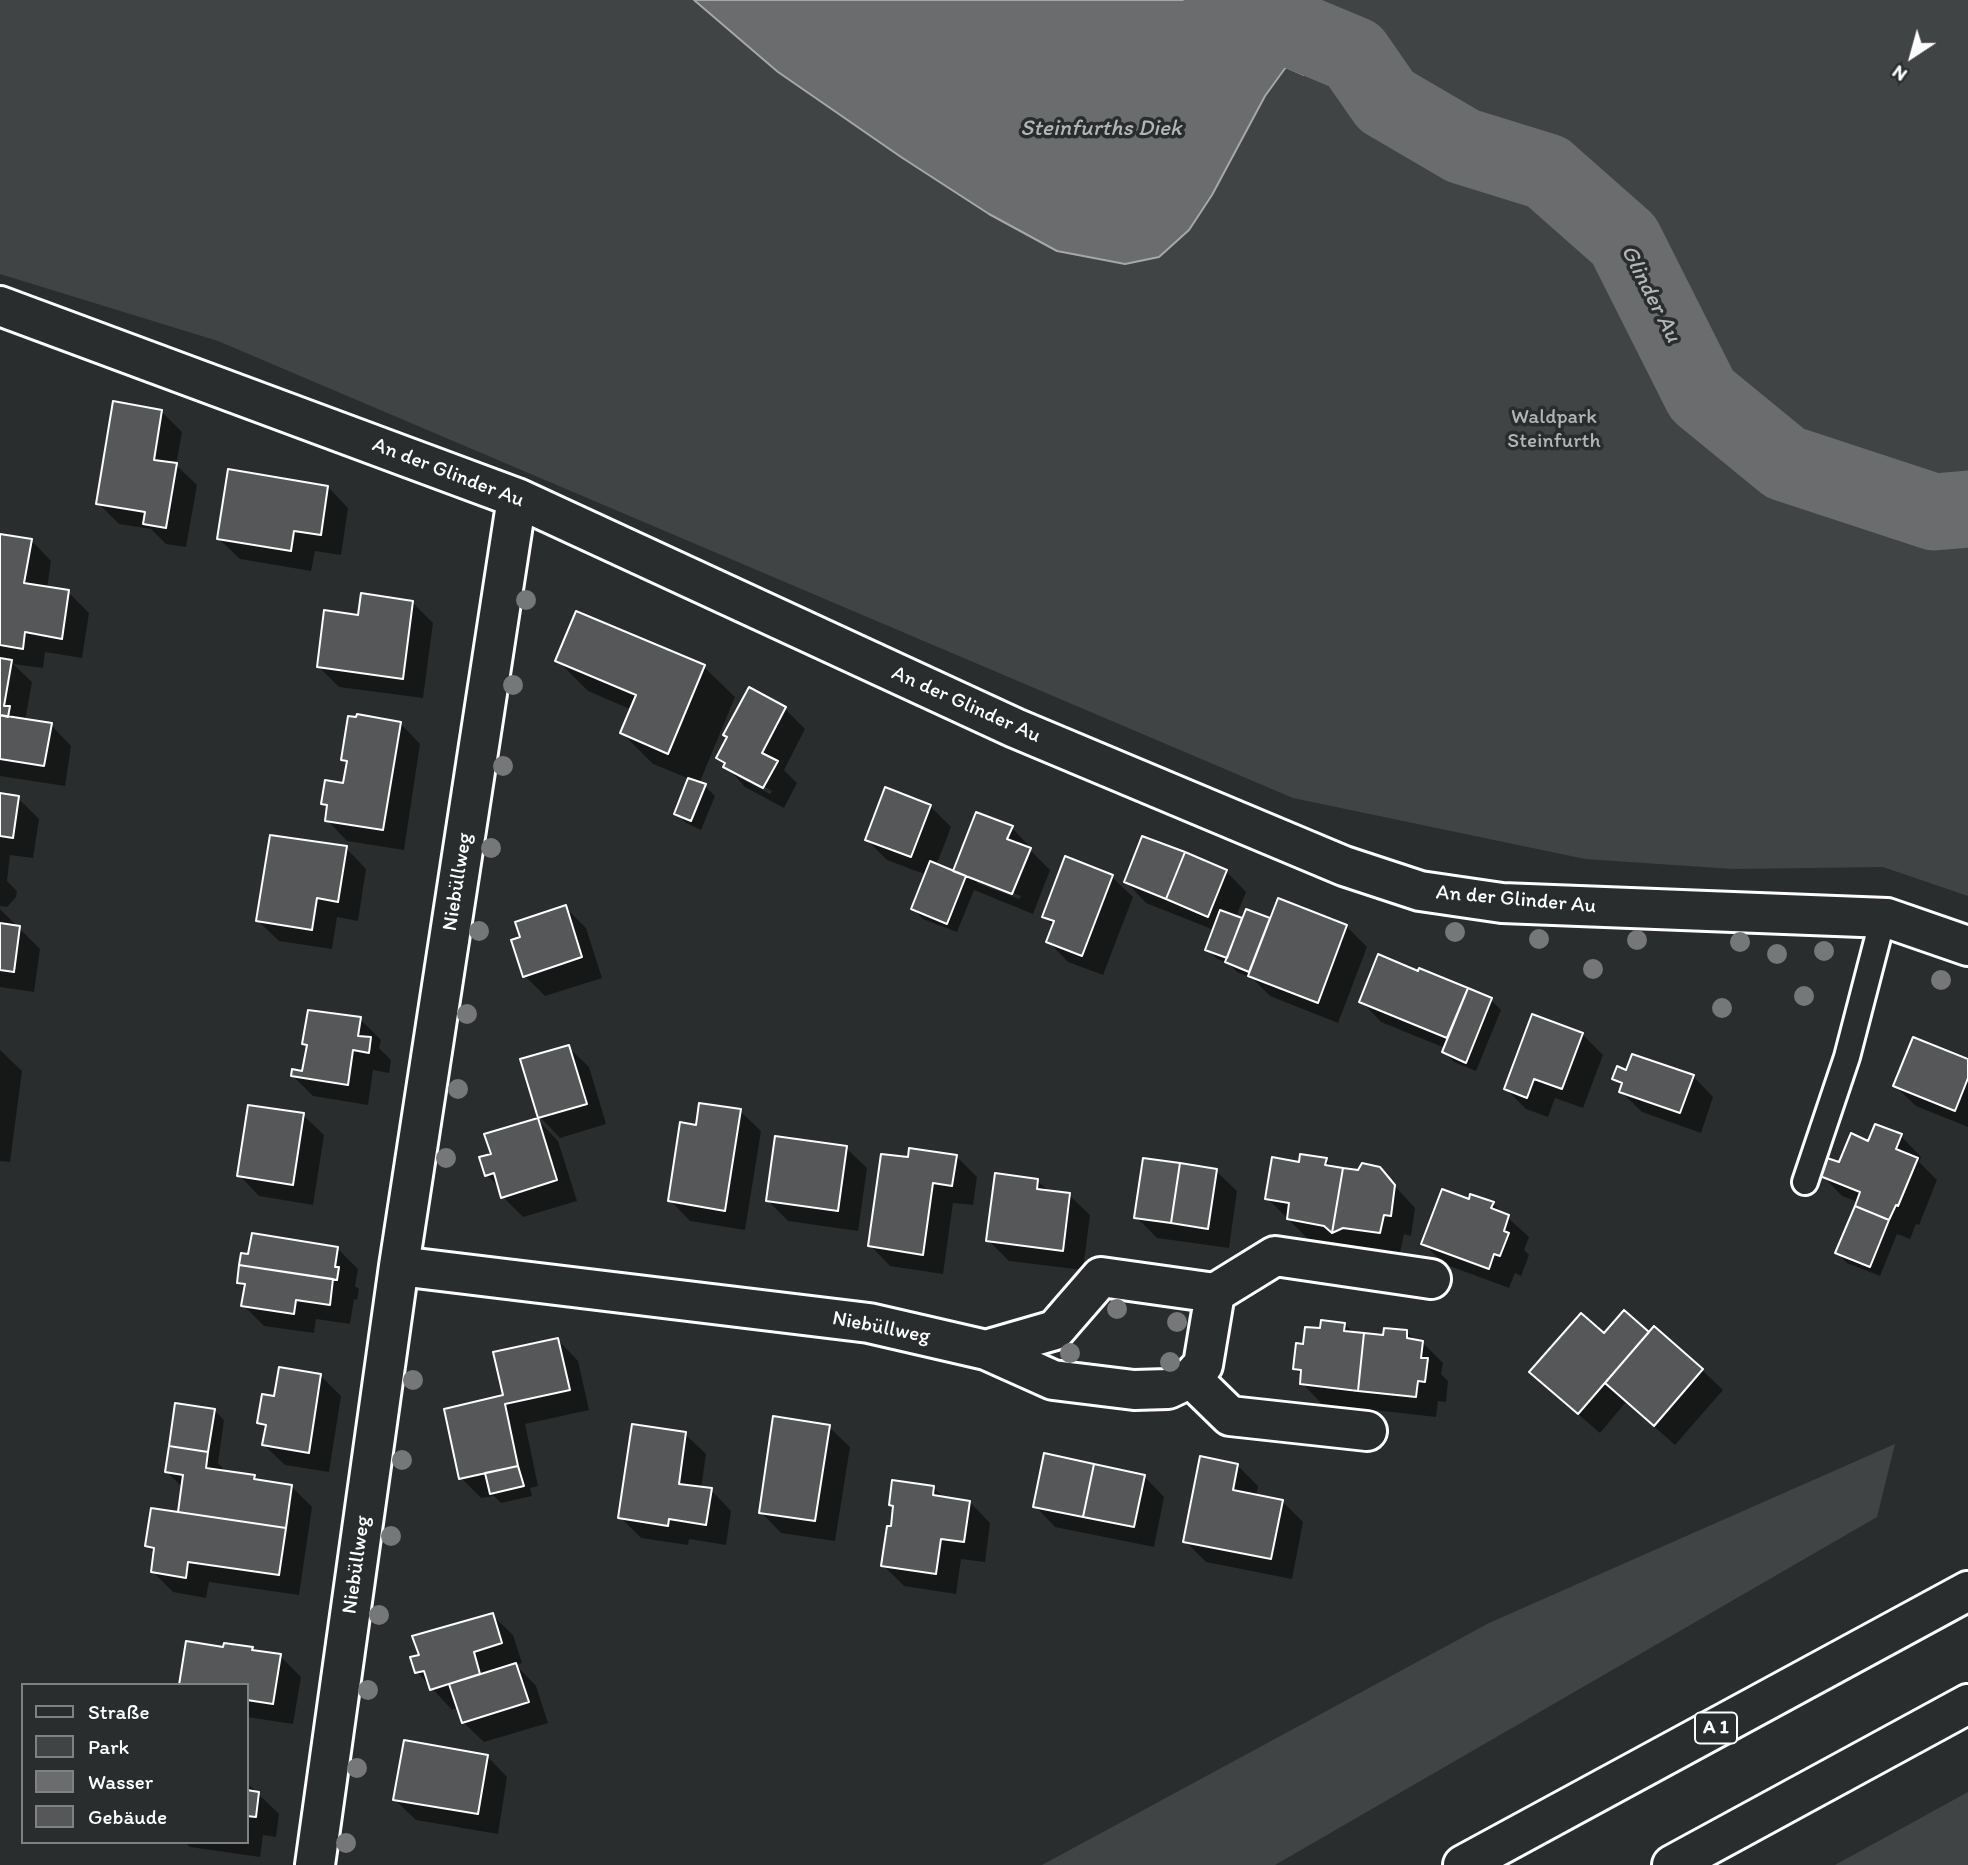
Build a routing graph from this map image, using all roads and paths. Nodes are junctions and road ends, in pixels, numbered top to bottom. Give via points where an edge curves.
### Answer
1 (0, 306) edge
2 (517, 498) junction
3 (1883, 918) junction
4 (1968, 946) edge
5 (1805, 1182) dead end
6 (399, 1266) junction
7 (1431, 1279) dead end
8 (1215, 1293) junction
9 (986, 1350) junction
10 (1191, 1378) junction
11 (1367, 1431) dead end
12 (1968, 1591) edge
13 (1968, 1704) edge
14 (315, 1865) edge
15 (1464, 1865) edge
16 (1672, 1865) edge

1 - 2 main road, An der Glinder Au
2 - 3 main road, An der Glinder Au via 1015,728 1344,866 1420,891 1502,903
2 - 6 main road, Niebüllweg
3 - 4 main road, An der Glinder Au
3 - 5 lane via 1847,1057
6 - 9 main road, Niebüllweg via 869,1323
6 - 14 main road, Niebüllweg
7 - 8 main road via 1275,1256
8 - 9 main road, Niebüllweg via 1101,1277 1055,1329
8 - 10 main road via 1203,1365
9 - 10 main road, Niebüllweg via 1053,1380 1134,1391 1168,1389
10 - 11 main road via 1230,1416
12 - 15 main road, A 1
13 - 16 main road

